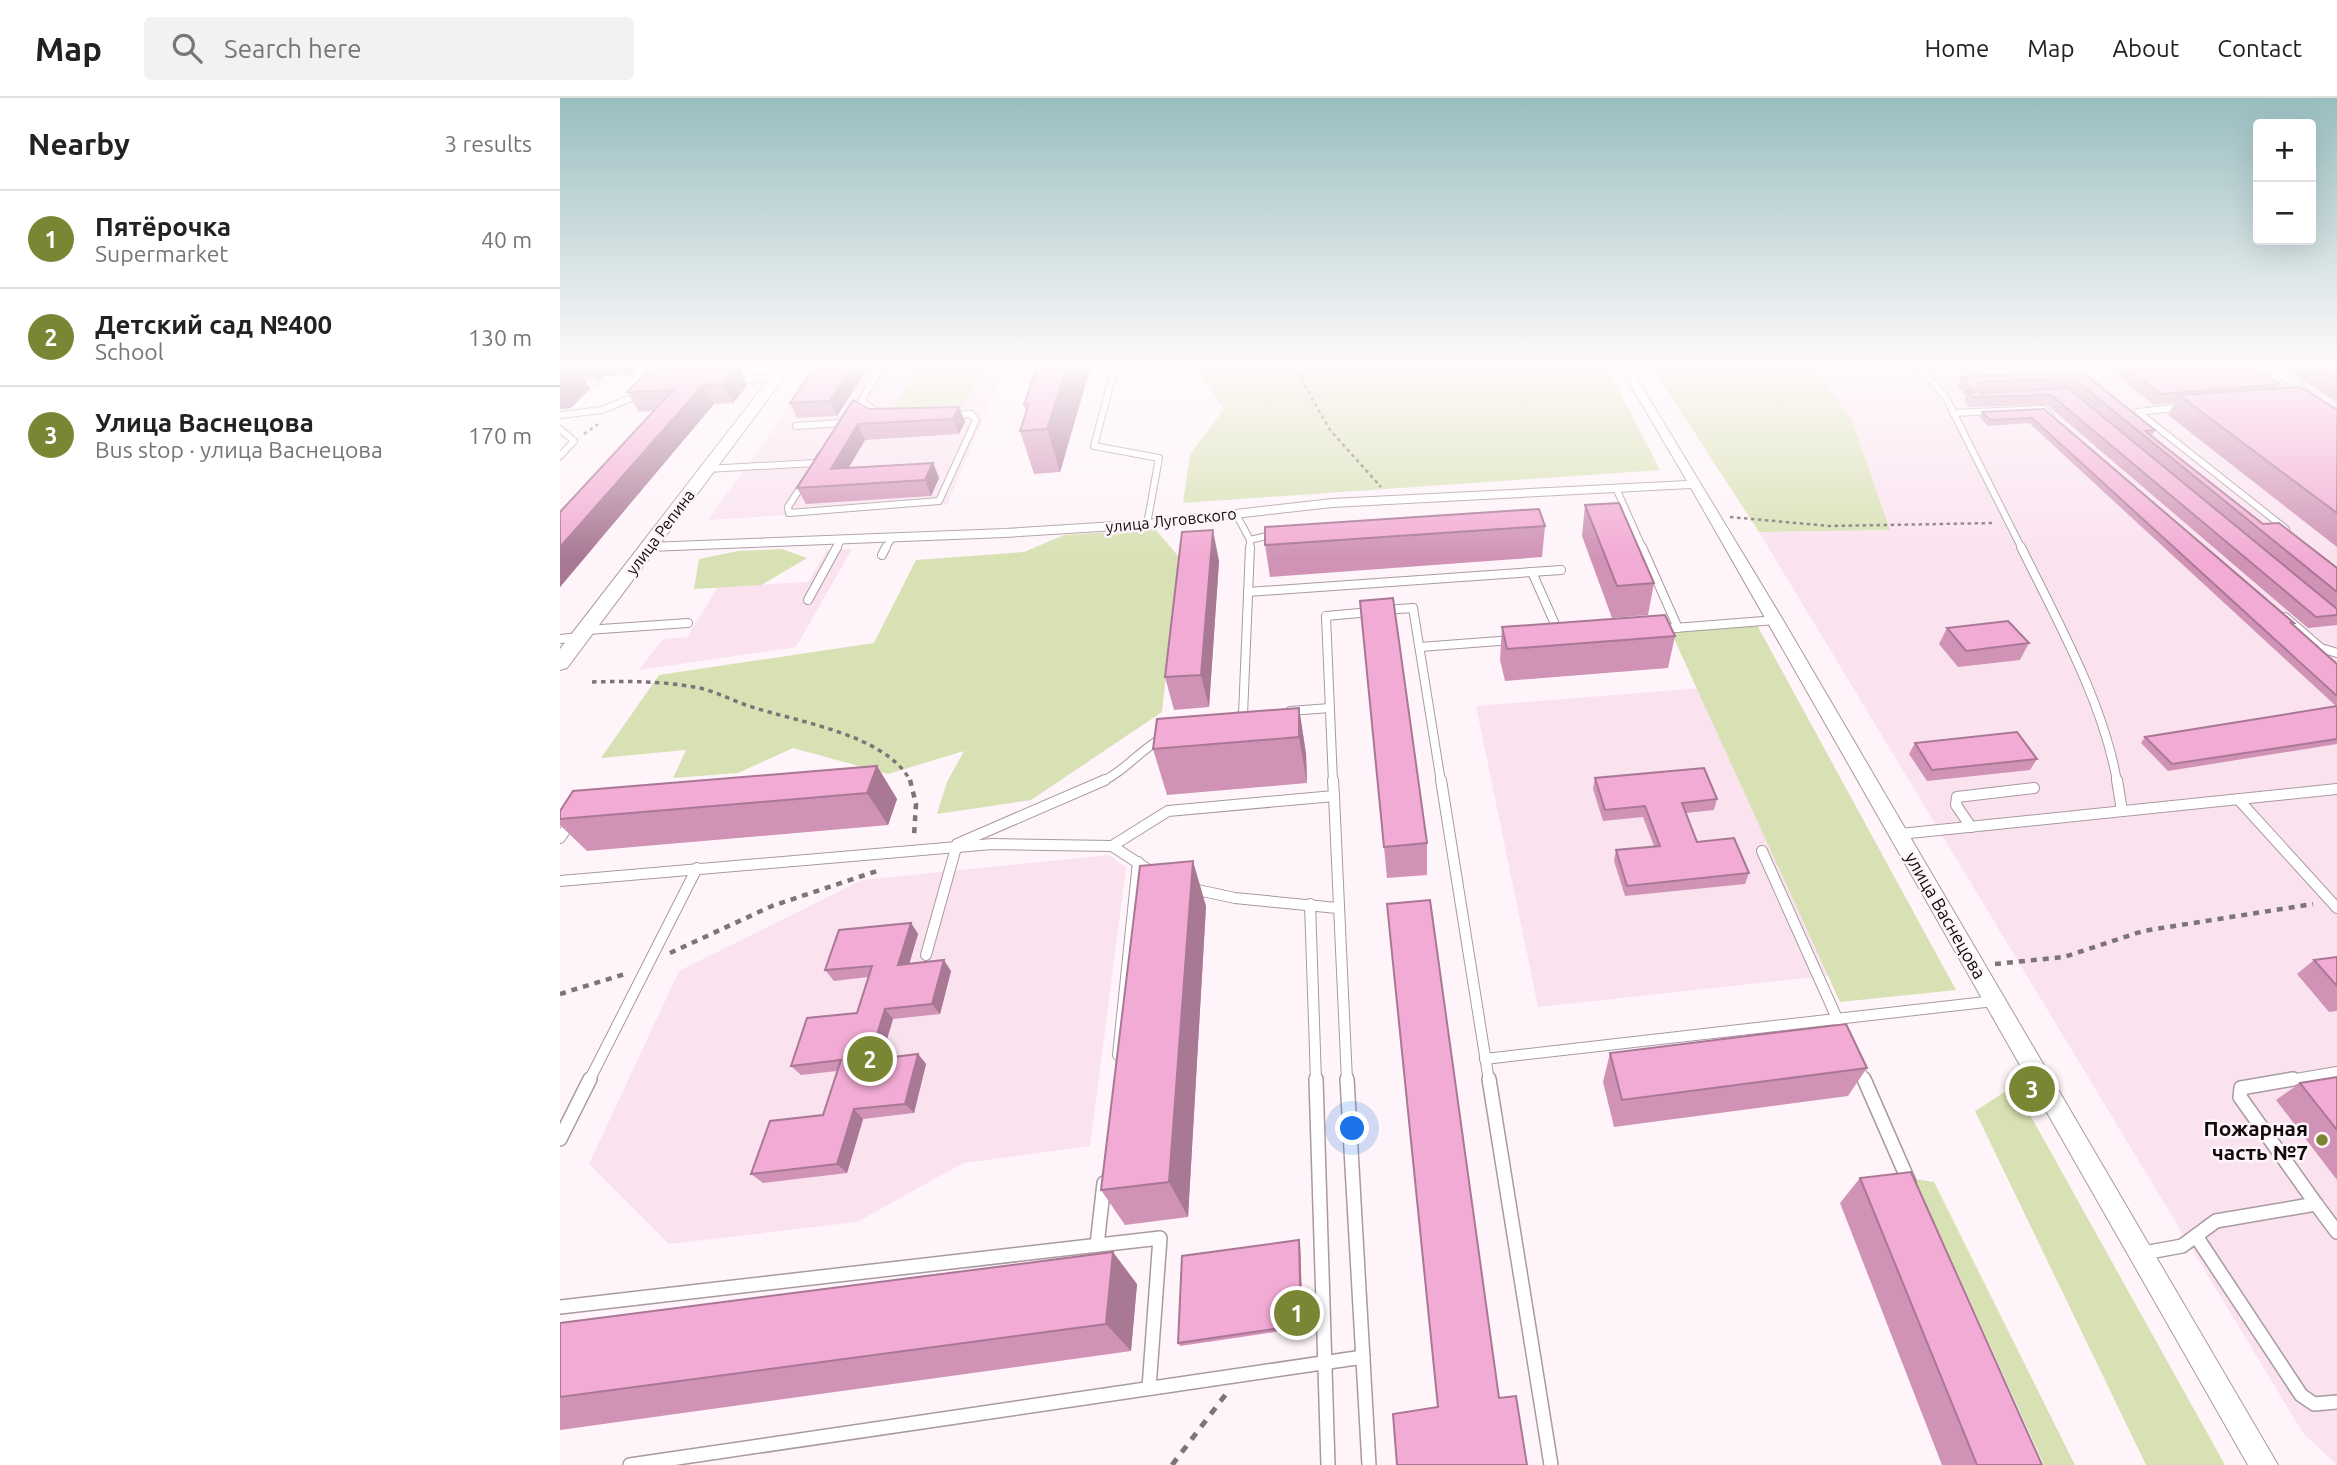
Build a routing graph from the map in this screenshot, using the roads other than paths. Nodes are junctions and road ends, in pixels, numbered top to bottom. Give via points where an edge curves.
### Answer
1 (562, 431) edge
2 (737, 431) edge
3 (971, 431) edge
4 (1098, 431) edge
5 (1663, 431) edge
6 (1962, 431) edge
7 (2162, 431) edge
8 (822, 453) edge
9 (560, 456) edge
10 (816, 463) junction
11 (707, 470) junction
12 (1694, 484) junction
13 (1616, 488) junction
14 (1236, 514) junction
15 (1629, 517) junction
16 (1618, 518) edge
17 (1147, 524) junction
18 (1286, 533) edge
19 (2294, 535) edge
20 (892, 538) junction
21 (842, 540) junction
22 (1250, 540) junction
23 (648, 547) junction
24 (882, 555) dead end
25 (1561, 570) dead end
26 (1532, 572) junction
27 (1248, 592) junction
28 (808, 600) dead end
29 (2280, 612) edge
30 (1776, 620) junction
31 (688, 623) dead end
32 (1678, 628) junction
33 (1652, 629) edge
34 (582, 634) junction
35 (1573, 635) edge
36 (1560, 636) junction
37 (1548, 637) edge
38 (560, 639) edge
39 (1522, 639) edge
40 (1420, 647) junction
41 (2337, 653) edge
42 (560, 663) edge
43 (1330, 708) junction
44 (1280, 712) edge
45 (1255, 714) edge
46 (1243, 715) junction
47 (1231, 718) edge
48 (1171, 733) edge
49 (2034, 788) dead end
50 (2337, 789) edge
51 (1334, 796) junction
52 (2238, 799) junction
53 (2122, 810) junction
54 (574, 817) edge
55 (1970, 827) junction
56 (1900, 834) junction
57 (560, 838) edge
58 (957, 844) junction
59 (1112, 846) junction
60 (1762, 850) dead end
61 (1138, 862) junction
62 (698, 868) junction
63 (1159, 877) edge
64 (560, 881) edge
65 (1185, 886) edge
66 (1310, 904) junction
67 (2334, 904) edge
68 (1337, 908) junction
69 (926, 955) dead end
70 (1994, 1001) junction
71 (1837, 1019) junction
72 (1848, 1044) edge
73 (1854, 1057) edge
74 (1486, 1059) junction
75 (1116, 1067) edge
76 (2337, 1072) edge
77 (560, 1139) edge
78 (1105, 1177) edge
79 (1916, 1197) edge
80 (2316, 1204) junction
81 (2337, 1232) edge
82 (2196, 1236) junction
83 (1097, 1245) junction
84 (2141, 1253) junction
85 (560, 1307) edge
86 (1363, 1357) junction
87 (1325, 1362) junction
88 (1149, 1388) junction
89 (2337, 1402) edge
90 (630, 1465) edge
91 (1328, 1465) edge
92 (1369, 1465) edge
93 (1551, 1465) edge
94 (2264, 1465) edge

1 - 9 lane via 573,441
2 - 11 street, улица Репина
3 - 10 lane via 942,497 933,503 789,513 788,507
4 - 17 lane via 1094,446 1159,458
5 - 12 street, улица Васнецова
6 - 53 lane via 2054,614 2111,744
7 - 19 lane
8 - 10 lane
10 - 11 lane
11 - 23 street, улица Репина
12 - 13 street, улица Луговского
12 - 30 street, улица Васнецова
13 - 14 street, улица Луговского
13 - 15 lane
14 - 17 street, улица Луговского
14 - 22 lane
15 - 16 lane
15 - 32 lane
17 - 20 street, улица Луговского
18 - 22 lane
20 - 21 street, улица Луговского
20 - 24 lane
21 - 23 street, улица Луговского
21 - 28 lane
22 - 27 lane
23 - 34 street, улица Репина
25 - 26 lane
26 - 27 lane
26 - 36 lane
27 - 46 lane
29 - 41 lane via 2321,648
30 - 32 lane
30 - 56 street, улица Васнецова
31 - 34 lane
32 - 33 lane
34 - 38 lane
34 - 42 street, улица Репина
35 - 36 lane
36 - 37 lane
39 - 40 lane
40 - 43 lane via 1413,608 1326,616
40 - 74 lane
43 - 44 lane
43 - 51 lane
45 - 46 lane
46 - 47 lane
48 - 58 lane via 1146,747 1112,777
49 - 55 lane via 1956,797
50 - 52 lane
51 - 59 lane via 1168,811
51 - 68 lane
52 - 53 lane
52 - 67 lane
53 - 55 lane
54 - 57 lane
55 - 56 lane
56 - 70 street, улица Васнецова
58 - 59 lane
58 - 62 lane
58 - 69 lane
59 - 61 lane
60 - 71 lane
61 - 63 lane
61 - 75 lane
62 - 64 lane
62 - 77 lane
65 - 66 lane via 1236,898
66 - 68 lane
66 - 87 lane
68 - 86 lane
70 - 71 lane
70 - 84 street, улица Васнецова
71 - 72 lane
71 - 74 lane
73 - 79 lane
74 - 93 lane
76 - 80 lane via 2241,1088 2239,1097
78 - 83 lane
80 - 81 lane
80 - 82 lane via 2216,1221
82 - 84 lane via 2182,1246
82 - 89 lane via 2301,1395 2314,1404
83 - 85 lane
83 - 88 lane via 1160,1238
84 - 94 street, улица Васнецова
86 - 87 lane
86 - 92 lane
87 - 88 lane
87 - 91 lane
88 - 90 lane

